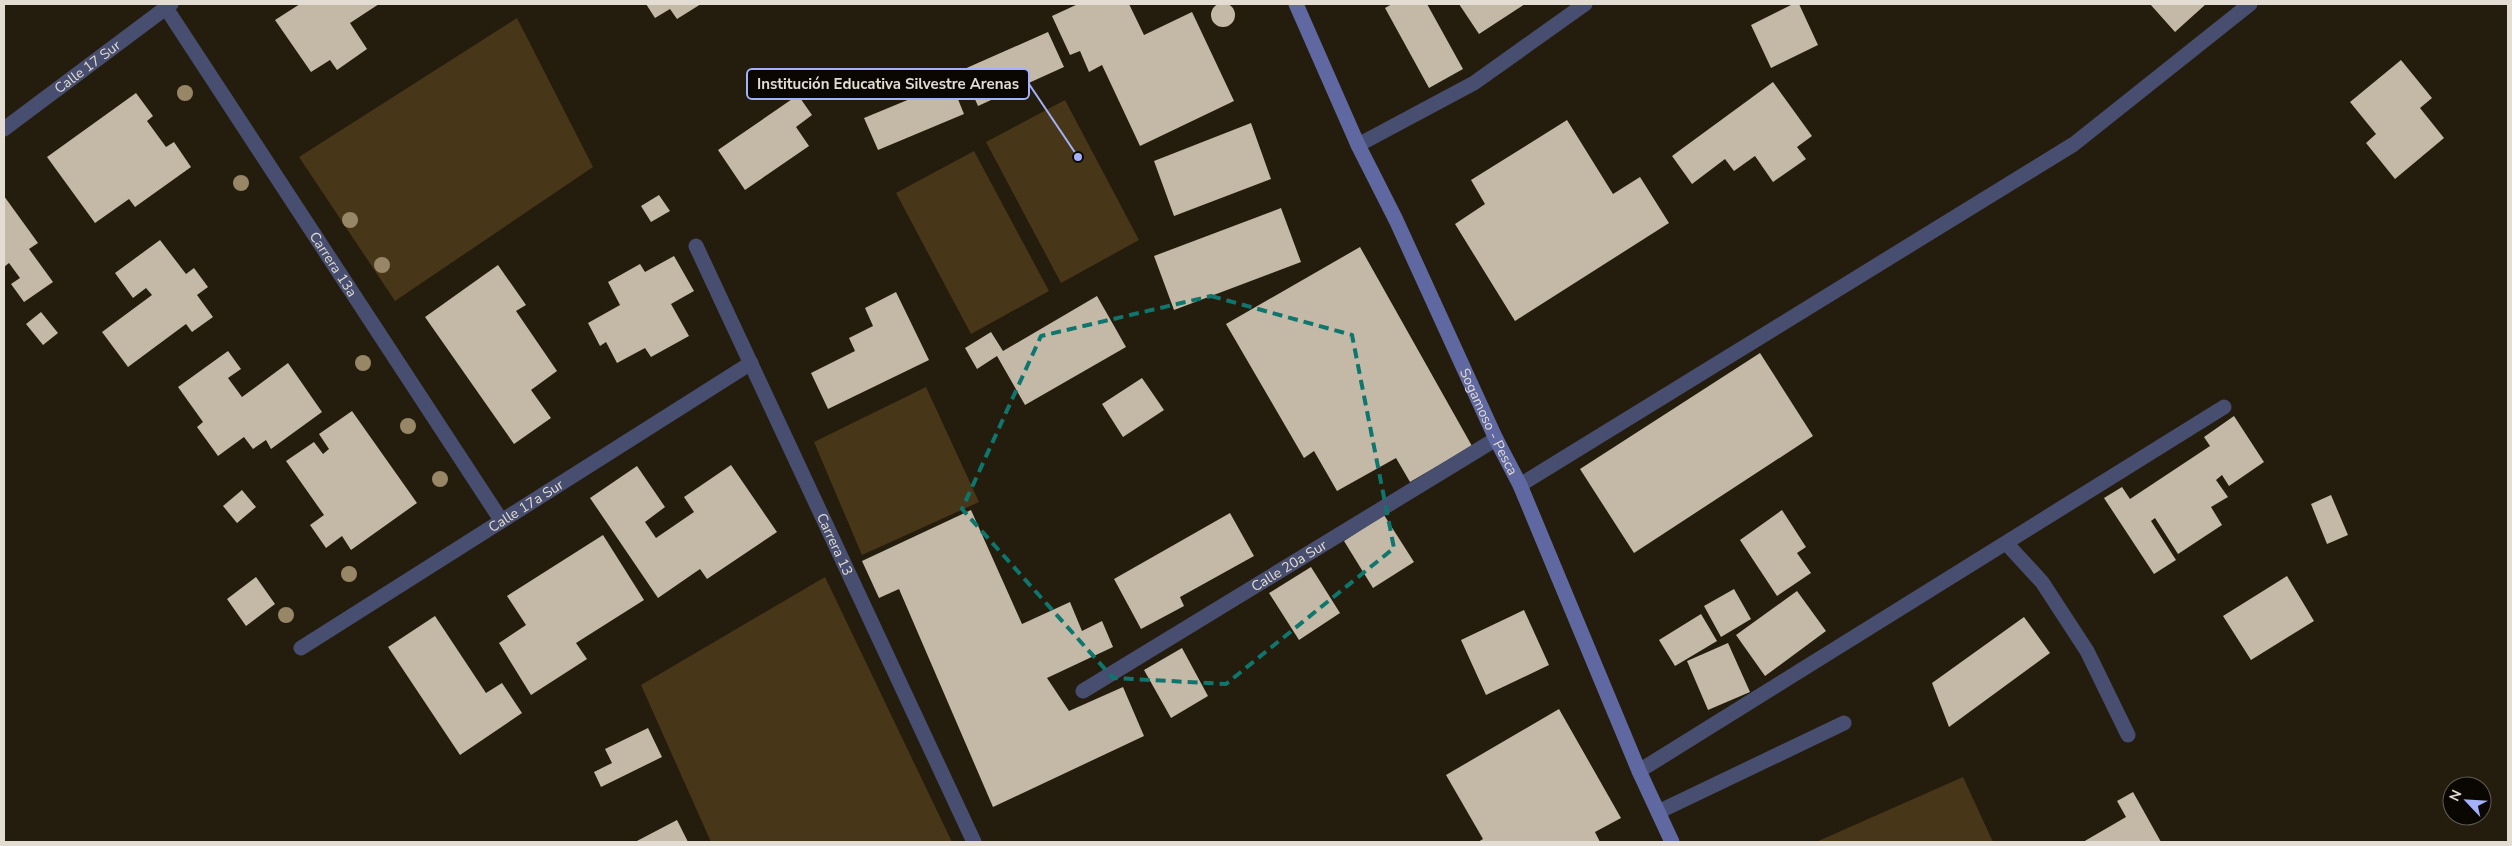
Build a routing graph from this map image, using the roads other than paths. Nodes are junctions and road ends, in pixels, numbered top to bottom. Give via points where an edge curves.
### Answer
1 (1296, 4) edge
2 (1585, 4) edge
3 (2250, 4) edge
4 (168, 6) edge
5 (4, 128) edge
6 (1358, 144) junction
7 (696, 246) dead end
8 (751, 363) junction
9 (2224, 407) dead end
10 (1496, 439) junction
11 (1520, 485) junction
12 (502, 520) junction
13 (2006, 543) junction
14 (301, 648) dead end
15 (1083, 691) dead end
16 (1844, 723) dead end
17 (2128, 735) dead end
18 (1639, 771) junction
19 (1658, 812) junction
20 (974, 842) edge
21 (1672, 842) edge

1 - 6 main road, Sogamoso - Pesca
2 - 6 street via 1474,83
3 - 11 street via 2074,144
4 - 5 street, Calle 17 Sur
4 - 12 street, Carrera 13a
6 - 10 main road, Sogamoso - Pesca
7 - 8 street, Carrera 13
8 - 12 street, Calle 17a Sur
8 - 20 street, Carrera 13
9 - 13 street
10 - 11 main road, Sogamoso - Pesca
10 - 15 street, Calle 20a Sur
11 - 18 main road, Sogamoso - Pesca
12 - 14 street, Calle 17a Sur
13 - 17 street via 2042,582 2087,651
13 - 18 street
16 - 19 street
18 - 19 main road, Sogamoso - Pesca
19 - 21 main road, Sogamoso - Pesca

